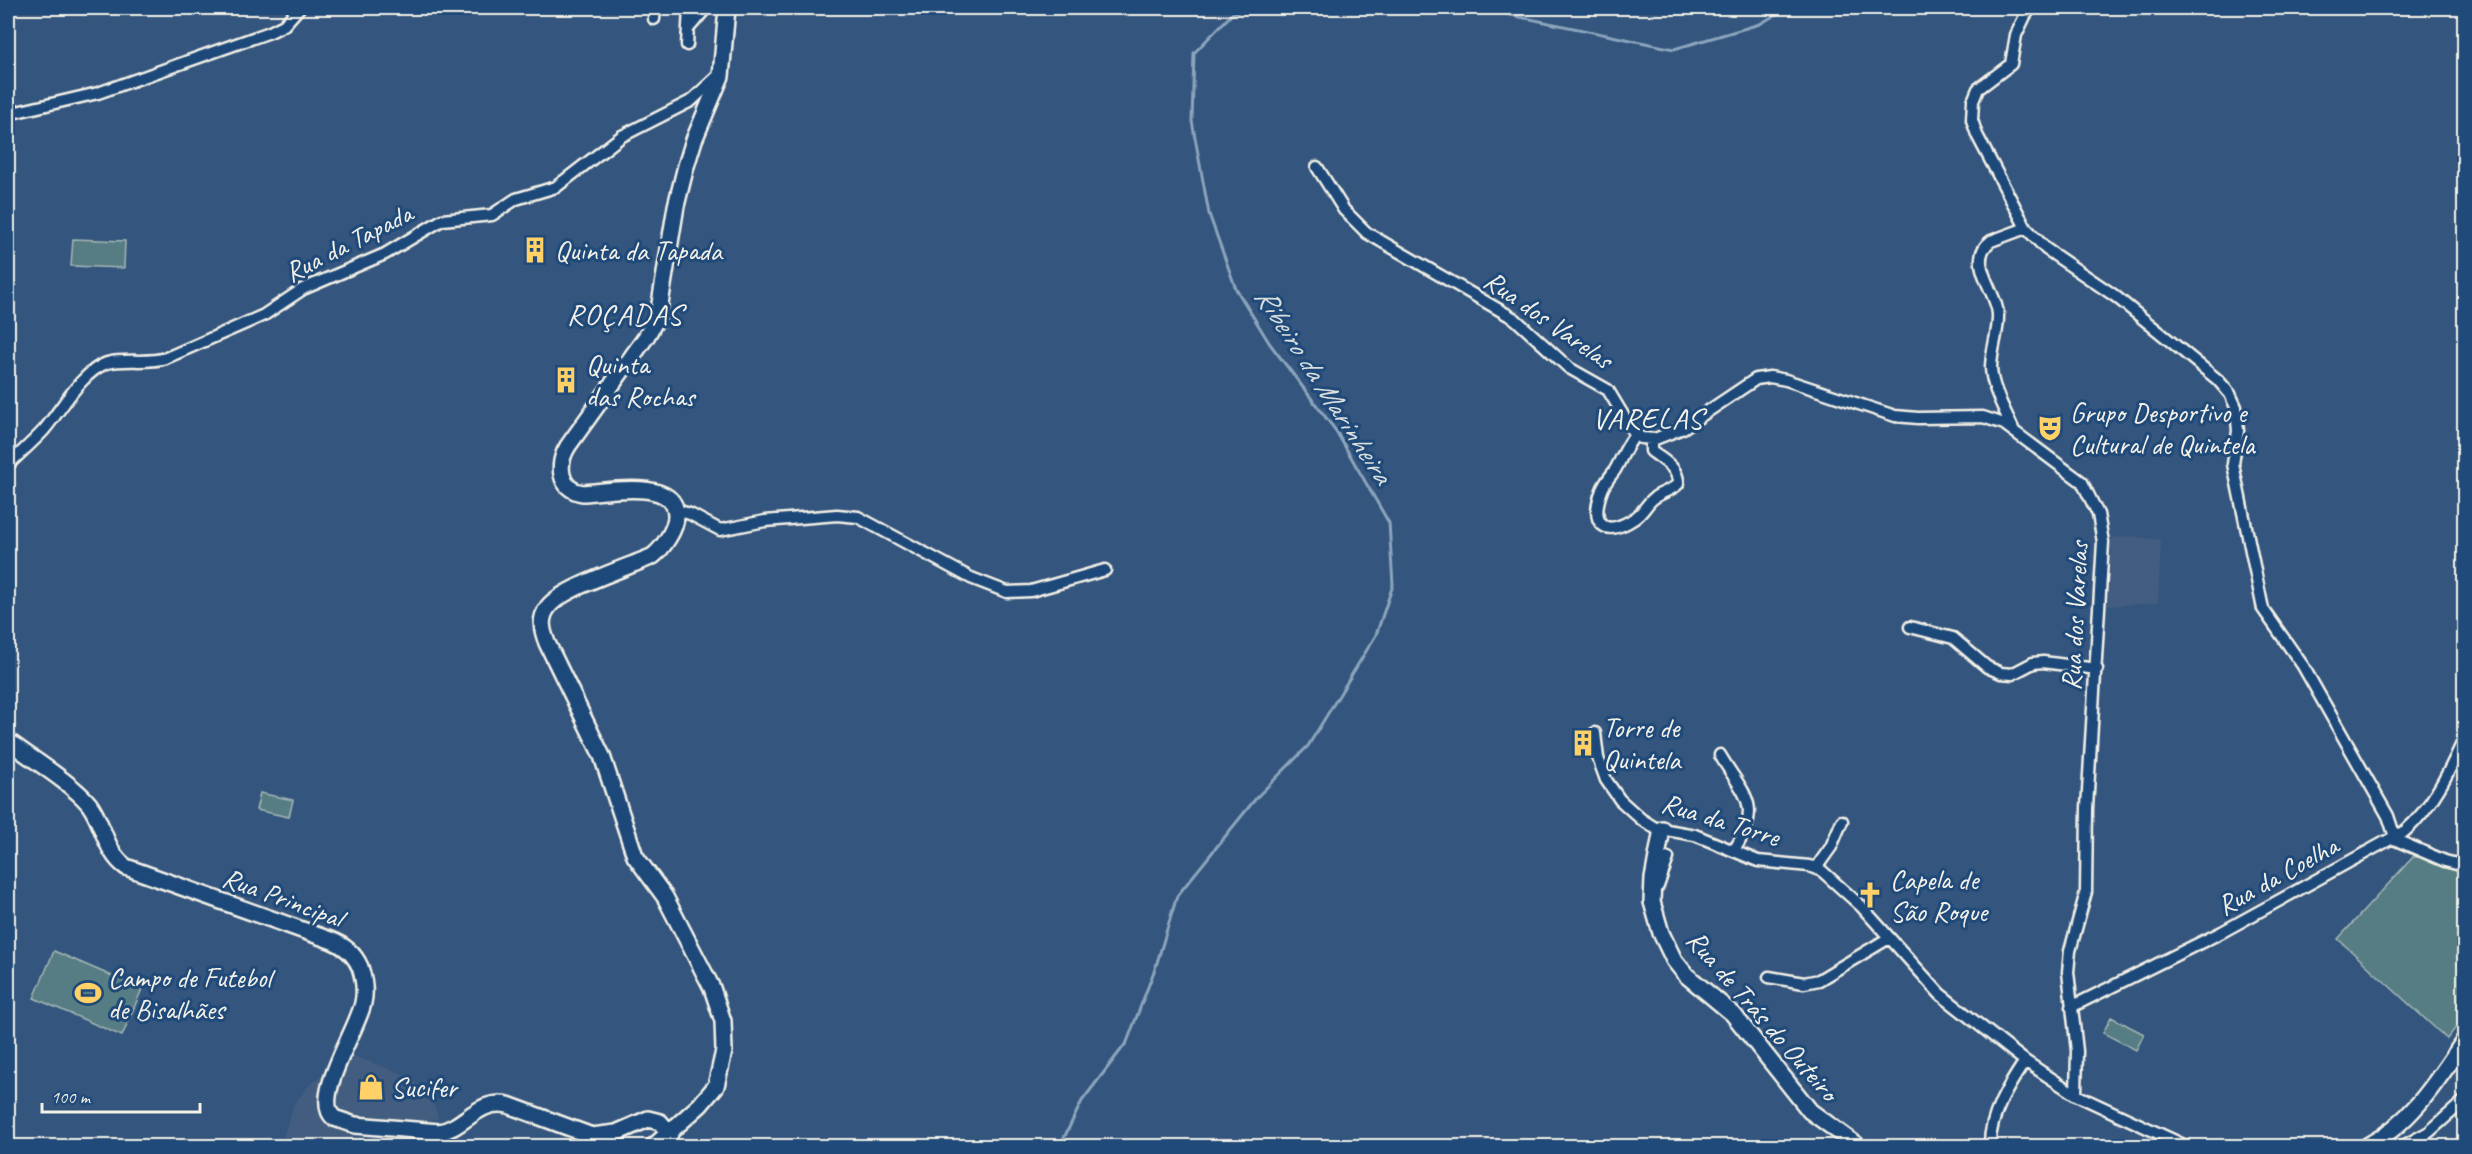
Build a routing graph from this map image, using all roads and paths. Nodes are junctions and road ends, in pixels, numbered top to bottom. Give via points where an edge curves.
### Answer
1 (299, 8) edge
2 (655, 8) edge
3 (691, 8) edge
4 (706, 8) edge
5 (727, 8) edge
6 (2031, 8) edge
7 (654, 19) dead end
8 (688, 29) junction
9 (687, 45) dead end
10 (722, 72) junction
11 (8, 114) edge
12 (1317, 167) dead end
13 (2026, 228) junction
14 (2013, 429) junction
15 (1636, 434) junction
16 (1651, 440) junction
17 (8, 465) edge
18 (676, 510) junction
19 (1105, 570) dead end
20 (1910, 627) dead end
21 (2097, 669) junction
22 (1595, 734) dead end
23 (2464, 739) edge
24 (8, 741) edge
25 (1720, 755) dead end
26 (1842, 821) dead end
27 (1662, 829) junction
28 (2394, 837) junction
29 (1735, 849) junction
30 (1668, 858) dead end
31 (2464, 866) edge
32 (1816, 868) junction
33 (1889, 938) junction
34 (1664, 939) junction
35 (1769, 977) dead end
36 (2072, 1007) junction
37 (2464, 1041) edge
38 (2025, 1061) junction
39 (2076, 1095) junction
40 (2464, 1101) edge
41 (670, 1134) junction
42 (654, 1146) edge
43 (1858, 1146) edge
44 (1990, 1146) edge
45 (2186, 1146) edge
46 (2367, 1146) edge
47 (2403, 1146) edge

1 - 11 street via 284,25 270,33 98,93
2 - 7 street
3 - 4 street
3 - 8 street
4 - 8 street
5 - 10 street
6 - 13 street via 2015,38 2011,64 1980,87 1972,114 1976,132
8 - 9 street
10 - 17 street, Rua da Tapada via 691,101 622,136 556,187 516,199 489,215 445,219 385,254 303,289 264,315 166,358 102,365
10 - 18 street via 686,166 656,320 561,460 564,480 574,492 647,489 667,499
12 - 15 street, Rua dos Varelas via 1344,210 1367,233 1515,319 1569,368 1608,390
13 - 14 street via 1991,241 1982,256 1985,279 1998,311 1992,375
13 - 28 street via 2046,249 2115,296 2224,386 2233,398 2238,426 2233,464 2263,609 2305,670 2388,816
14 - 16 street, Rua dos Varelas via 1983,417 1895,416 1770,376 1749,382 1683,428
14 - 21 street, Rua dos Varelas via 2076,475 2098,514 2103,542
15 - 16 street
15 - 16 street via 1600,495 1597,515 1605,528 1633,520 1655,497 1678,484 1672,467 1651,451
18 - 19 street via 720,530 765,521 858,517 964,575 1007,592 1031,591
18 - 41 street via 674,526 655,554 560,597 547,608 542,624 547,643 602,756 634,856 662,893 721,1012 725,1044 716,1086
20 - 21 street via 1953,638 1987,667 2001,673 2012,674 2038,662
21 - 36 street, Rua dos Varelas via 2086,808 2086,892 2068,972
22 - 27 street, Rua da Torre via 1598,758 1614,792 1641,819
23 - 28 street, Rua da Coelha via 2427,806
24 - 41 street, Rua Principal via 86,800 113,853 126,867 330,940 354,956 363,976 364,997 329,1086 327,1106 334,1118 355,1125 439,1132 480,1108 499,1103 592,1136 616,1133 648,1119 660,1122
25 - 29 street via 1744,795 1750,815
26 - 32 street
27 - 29 street, Rua da Torre via 1695,834
27 - 34 street, Rua de Trás do Outeiro via 1652,890 1654,914
28 - 31 street
28 - 36 street, Rua da Coelha via 2222,932
29 - 32 street, Rua da Torre via 1764,862
30 - 34 street via 1658,884 1659,924
32 - 33 street via 1834,880
33 - 35 street via 1819,980 1804,983
33 - 38 street via 1940,994
34 - 43 street, Rua de Trás do Outeiro via 1680,968 1733,1014 1804,1105
36 - 39 street, Rua dos Varelas
37 - 46 street via 2415,1109
38 - 39 street
38 - 44 street via 1997,1112
39 - 45 street
40 - 47 street via 2429,1132
41 - 42 street

